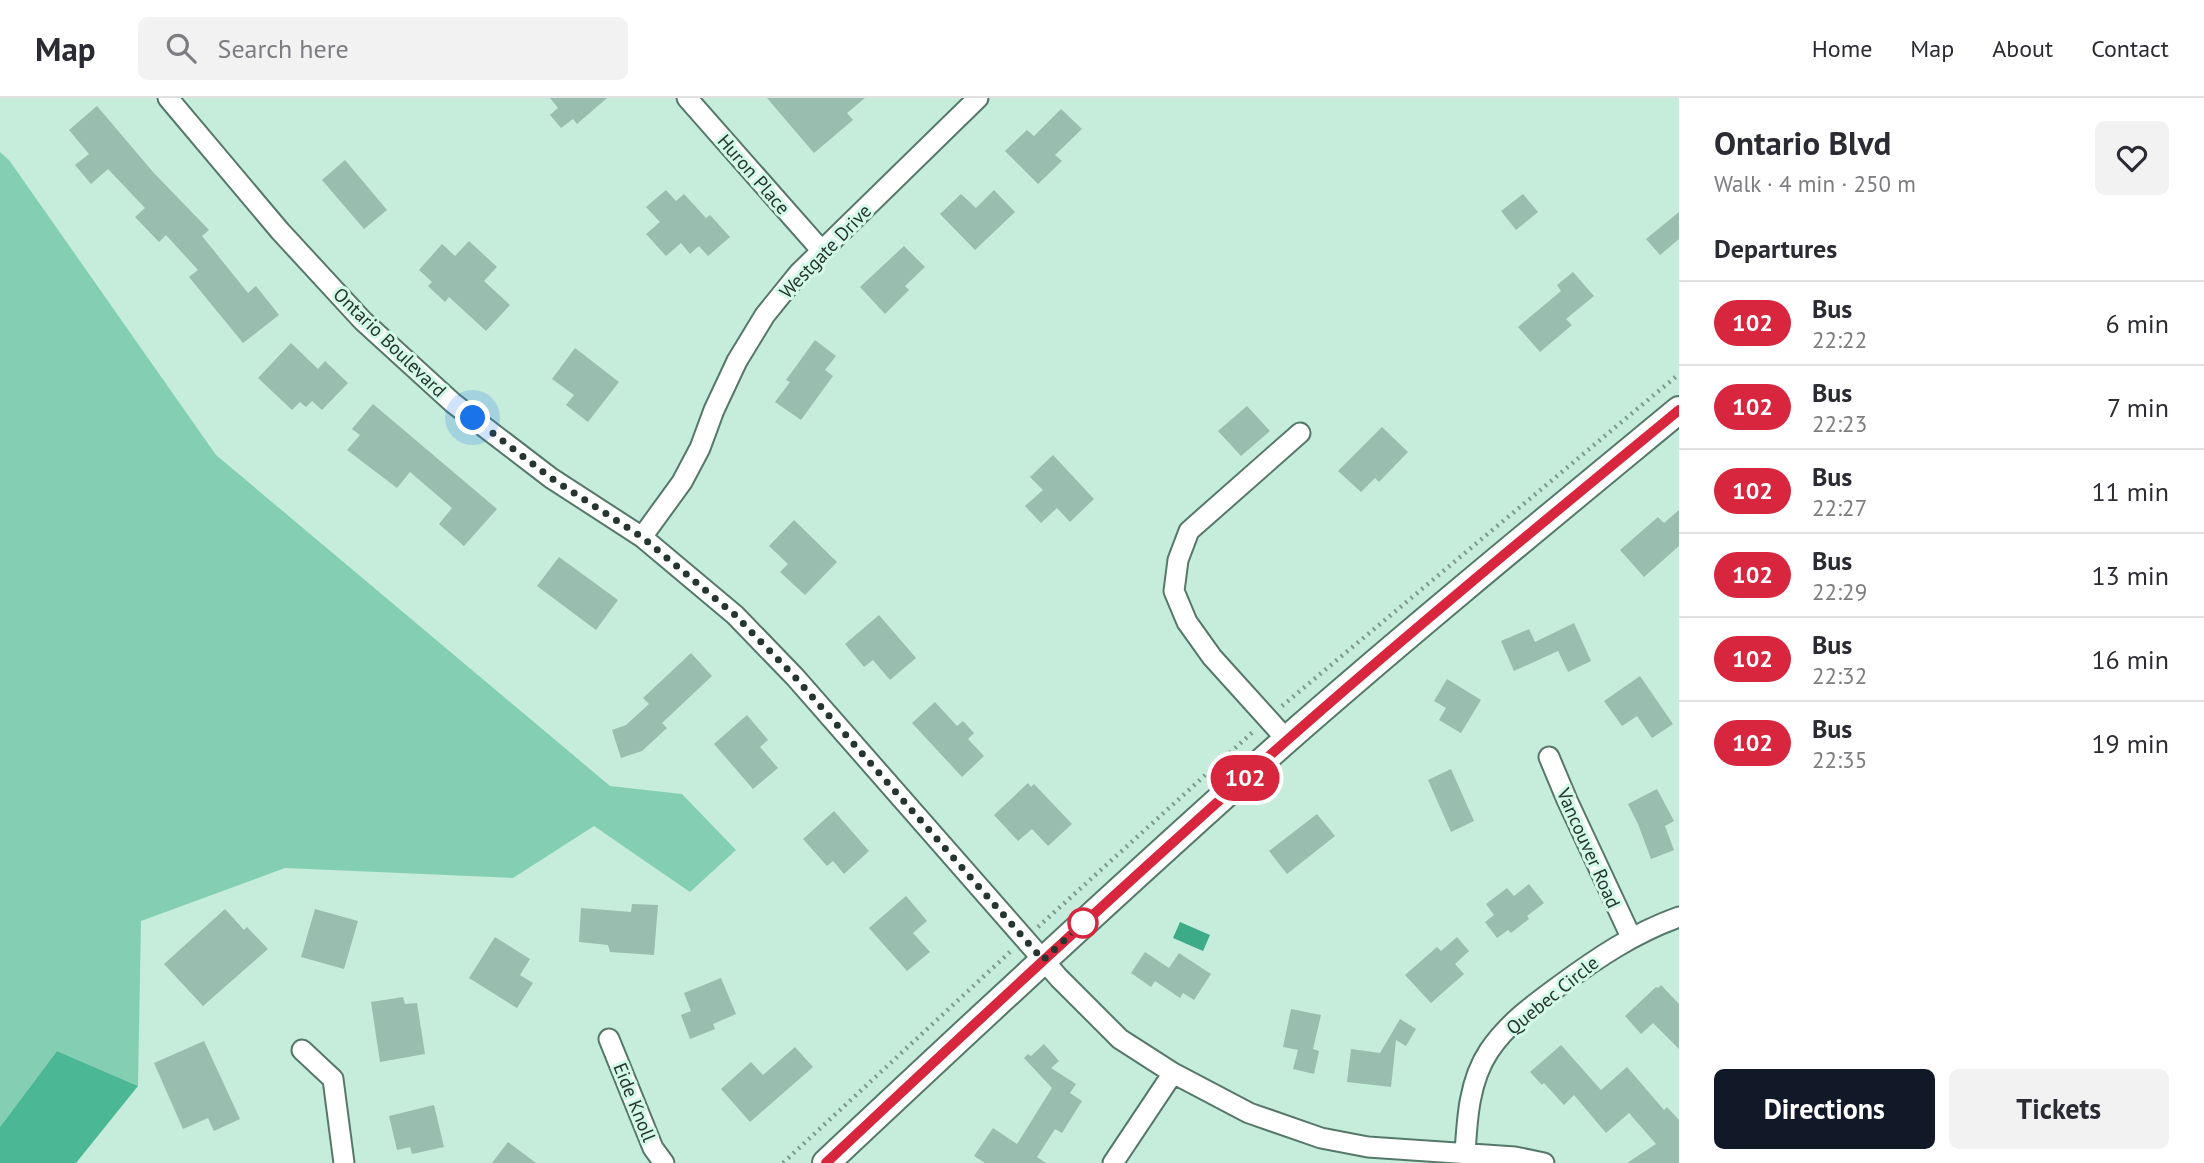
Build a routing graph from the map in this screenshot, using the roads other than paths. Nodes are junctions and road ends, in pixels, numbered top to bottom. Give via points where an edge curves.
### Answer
1 (168, 98) edge
2 (687, 98) edge
3 (978, 98) edge
4 (822, 251) junction
5 (1679, 410) edge
6 (1300, 433) dead end
7 (642, 537) junction
8 (1287, 740) junction
9 (1549, 757) dead end
10 (1679, 917) edge
11 (1631, 937) junction
12 (1043, 960) junction
13 (609, 1039) dead end
14 (302, 1050) dead end
15 (1173, 1073) junction
16 (1465, 1154) junction
17 (344, 1163) edge
18 (664, 1163) edge
19 (826, 1163) edge
20 (1113, 1163) edge
21 (1544, 1163) edge

1 - 7 street, Ontario Boulevard via 363,321 453,402 551,478
2 - 4 street, Huron Place
3 - 4 street, Westgate Drive
4 - 7 street, Westgate Drive via 765,315 737,361 682,482
5 - 8 main road
6 - 8 street via 1189,531 1178,560 1174,591 1187,622 1212,657
7 - 12 street, Ontario Boulevard via 735,615 795,677
8 - 12 main road
9 - 11 street, Vancouver Road
10 - 11 street, Quebec Circle
11 - 16 street, Quebec Circle via 1513,1022 1488,1052 1472,1087
12 - 15 street, Ontario Boulevard via 1120,1039
12 - 19 main road
13 - 18 street, Eide Knoll via 653,1148
14 - 17 street via 333,1079
15 - 16 street, Ontario Boulevard via 1249,1114 1321,1138 1368,1147
15 - 20 street
16 - 21 street, Ontario Boulevard

